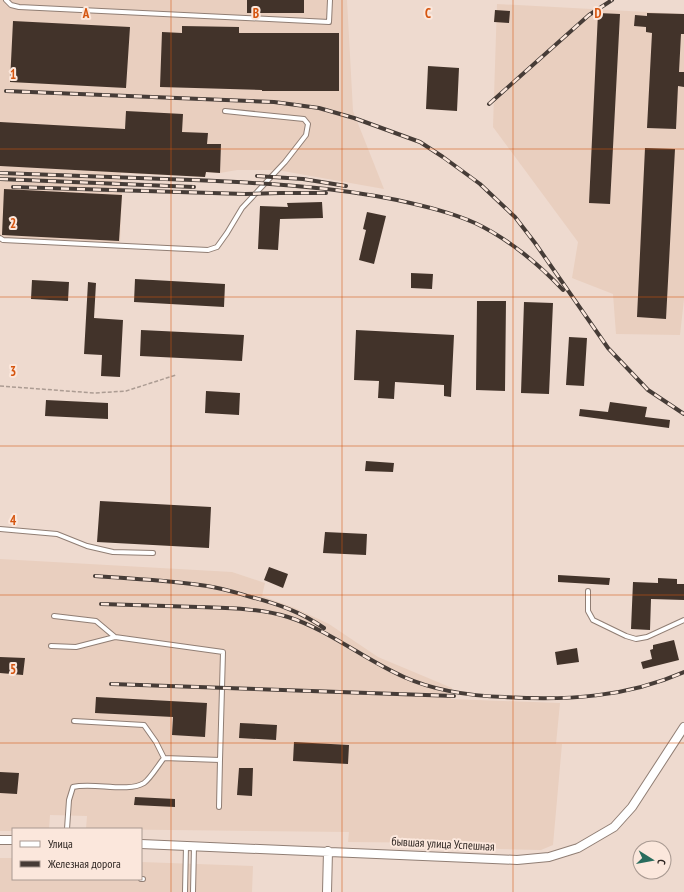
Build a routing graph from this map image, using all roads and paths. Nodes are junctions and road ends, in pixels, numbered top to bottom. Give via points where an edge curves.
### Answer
1 (6, 0) edge
2 (330, 0) edge
3 (225, 111) dead end
4 (0, 238) edge
5 (176, 375) dead end
6 (0, 386) edge
7 (0, 529) edge
8 (153, 553) dead end
9 (588, 591) dead end
10 (54, 616) dead end
11 (684, 620) edge
12 (115, 637) junction
13 (51, 646) dead end
14 (74, 721) dead end
15 (684, 727) edge
16 (164, 758) junction
17 (220, 760) junction
18 (219, 807) dead end
19 (67, 828) edge
20 (0, 840) edge
21 (12, 840) edge
22 (142, 844) edge
23 (190, 846) junction
24 (328, 851) junction
25 (184, 892) edge
26 (193, 892) edge
27 (328, 892) edge

1 - 2 lane via 11,5 20,7 329,22
3 - 4 lane via 304,119 308,124 306,135 285,162 242,208 217,247 208,250
5 - 6 path via 118,392 94,393
7 - 8 lane via 57,534 87,546 113,552
9 - 11 lane via 588,611 593,620 626,636 647,637
10 - 12 lane via 96,621
12 - 13 lane via 76,647
12 - 17 lane via 223,652
14 - 16 lane via 144,725
15 - 24 street, бывшая улица Успешная via 632,807 614,827 578,848 549,857 516,860
16 - 17 lane
16 - 19 lane via 145,783 133,787 82,785 73,788 69,800
17 - 18 lane
20 - 21 street
22 - 23 street, бывшая улица Успешная
23 - 24 street, бывшая улица Успешная
23 - 25 lane
23 - 26 lane
24 - 27 street

